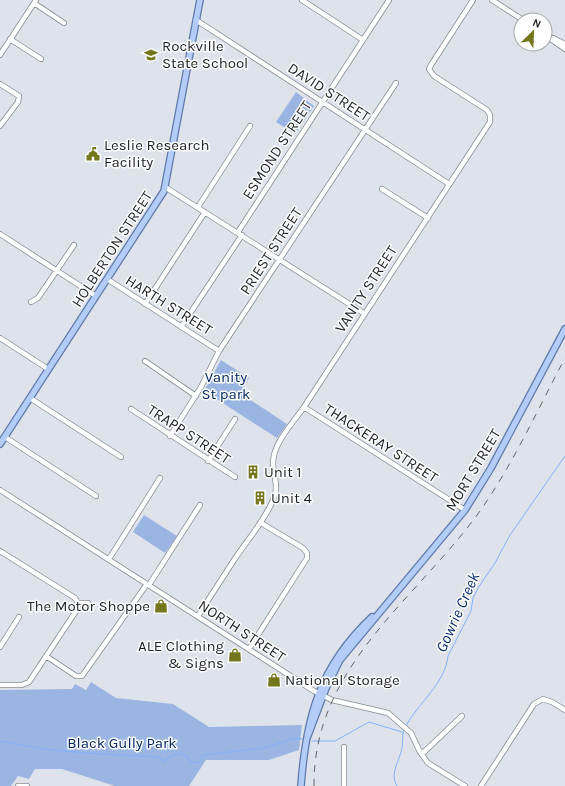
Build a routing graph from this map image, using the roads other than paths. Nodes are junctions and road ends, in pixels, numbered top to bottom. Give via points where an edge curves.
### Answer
1 (200, 0) edge
2 (302, 0) edge
3 (389, 0) edge
4 (473, 0) edge
5 (492, 0) edge
6 (35, 1) edge
7 (513, 14) edge
8 (196, 20) junction
9 (64, 23) dead end
10 (553, 38) edge
11 (10, 39) junction
12 (363, 40) junction
13 (553, 40) edge
14 (565, 44) edge
15 (565, 49) edge
16 (0, 55) edge
17 (41, 59) dead end
18 (396, 83) dead end
19 (0, 84) edge
20 (323, 102) junction
21 (0, 126) edge
22 (250, 126) dead end
23 (365, 129) junction
24 (449, 184) junction
25 (165, 187) junction
26 (382, 189) dead end
27 (198, 207) junction
28 (205, 212) junction
29 (428, 218) junction
30 (0, 234) edge
31 (240, 234) junction
32 (74, 245) dead end
33 (280, 260) junction
34 (56, 270) junction
35 (107, 279) junction
36 (96, 296) junction
37 (31, 302) dead end
38 (145, 304) junction
39 (364, 314) junction
40 (181, 327) junction
41 (565, 328) edge
42 (0, 338) edge
43 (219, 351) junction
44 (145, 361) dead end
45 (48, 369) junction
46 (196, 396) junction
47 (30, 398) junction
48 (304, 407) junction
49 (131, 409) dead end
50 (235, 419) dead end
51 (170, 436) junction
52 (5, 437) junction
53 (0, 444) edge
54 (121, 457) dead end
55 (208, 460) junction
56 (235, 477) dead end
57 (160, 478) dead end
58 (0, 490) edge
59 (96, 496) dead end
60 (200, 505) dead end
61 (465, 510) junction
62 (261, 523) junction
63 (0, 551) edge
64 (109, 559) junction
65 (148, 585) junction
66 (78, 603) junction
67 (88, 603) dead end
68 (198, 616) junction
69 (19, 617) dead end
70 (0, 647) edge
71 (249, 650) junction
72 (46, 656) junction
73 (0, 685) edge
74 (321, 695) junction
75 (565, 710) edge
76 (462, 716) dead end
77 (344, 748) dead end
78 (420, 752) junction
79 (19, 785) edge
80 (27, 786) edge
81 (301, 786) edge
82 (344, 786) edge
83 (465, 786) edge
84 (481, 786) edge

1 - 8 main road, HOLBERTON STREET
2 - 12 street
3 - 12 street, ESMOND STREET
4 - 24 street, VANITY STREET via 429,69 434,76 487,110 490,115 490,122
5 - 7 street
6 - 9 street
6 - 11 street
8 - 20 street, DAVID STREET
8 - 25 main road, HOLBERTON STREET
10 - 14 street
11 - 16 street
11 - 17 street
12 - 20 street, ESMOND STREET
13 - 15 street
18 - 23 street, PRIEST STREET
19 - 21 street via 19,96 18,102
20 - 23 street, DAVID STREET
20 - 31 street, ESMOND STREET
22 - 27 street
23 - 24 street, DAVID STREET
23 - 33 street, PRIEST STREET
24 - 29 street, VANITY STREET
25 - 27 street
25 - 35 main road, HOLBERTON STREET
26 - 29 street
27 - 28 street
28 - 31 street
28 - 38 street
29 - 39 street, VANITY STREET
30 - 34 street
31 - 33 street
31 - 40 street, ESMOND STREET
32 - 34 street
33 - 39 street
33 - 43 street, PRIEST STREET
34 - 36 street
34 - 37 street via 38,298
35 - 36 main road, HOLBERTON STREET
35 - 38 street, HARTH STREET
36 - 45 main road, HOLBERTON STREET
38 - 40 street, HARTH STREET
39 - 48 street, VANITY STREET
40 - 43 street, HARTH STREET
41 - 61 main road, MORT STREET via 491,468
42 - 45 street
43 - 46 street, PRIEST STREET
44 - 46 street
45 - 47 main road, HOLBERTON STREET
46 - 51 street, PRIEST STREET
47 - 52 main road, HOLBERTON STREET
47 - 54 street
48 - 61 street, THACKERAY STREET
48 - 62 street, VANITY STREET via 275,451 273,462 277,490
49 - 51 street, TRAPP STREET
50 - 55 street
51 - 55 street, TRAPP STREET
52 - 53 main road, HOLBERTON STREET
52 - 59 street
55 - 56 street, TRAPP STREET
57 - 64 street
58 - 64 street, NORTH STREET
60 - 65 street
61 - 74 main road, MORT STREET via 382,609 343,647 330,669
62 - 68 street, VANITY STREET
62 - 71 street via 303,548 307,558
63 - 66 street via 75,598
64 - 65 street, NORTH STREET
65 - 68 street, NORTH STREET
65 - 72 street via 82,676 76,676
66 - 67 street
66 - 72 street via 78,608
68 - 71 street, NORTH STREET
69 - 70 street
71 - 74 street, NORTH STREET
72 - 73 street via 29,682 22,685
74 - 78 street, NORTH STREET via 384,712 409,731 416,740
74 - 81 main road, MORT STREET via 305,748
75 - 84 street via 543,699 534,704
76 - 78 street via 424,752
77 - 82 street
78 - 83 street, NORTH STREET via 428,763
79 - 80 street

